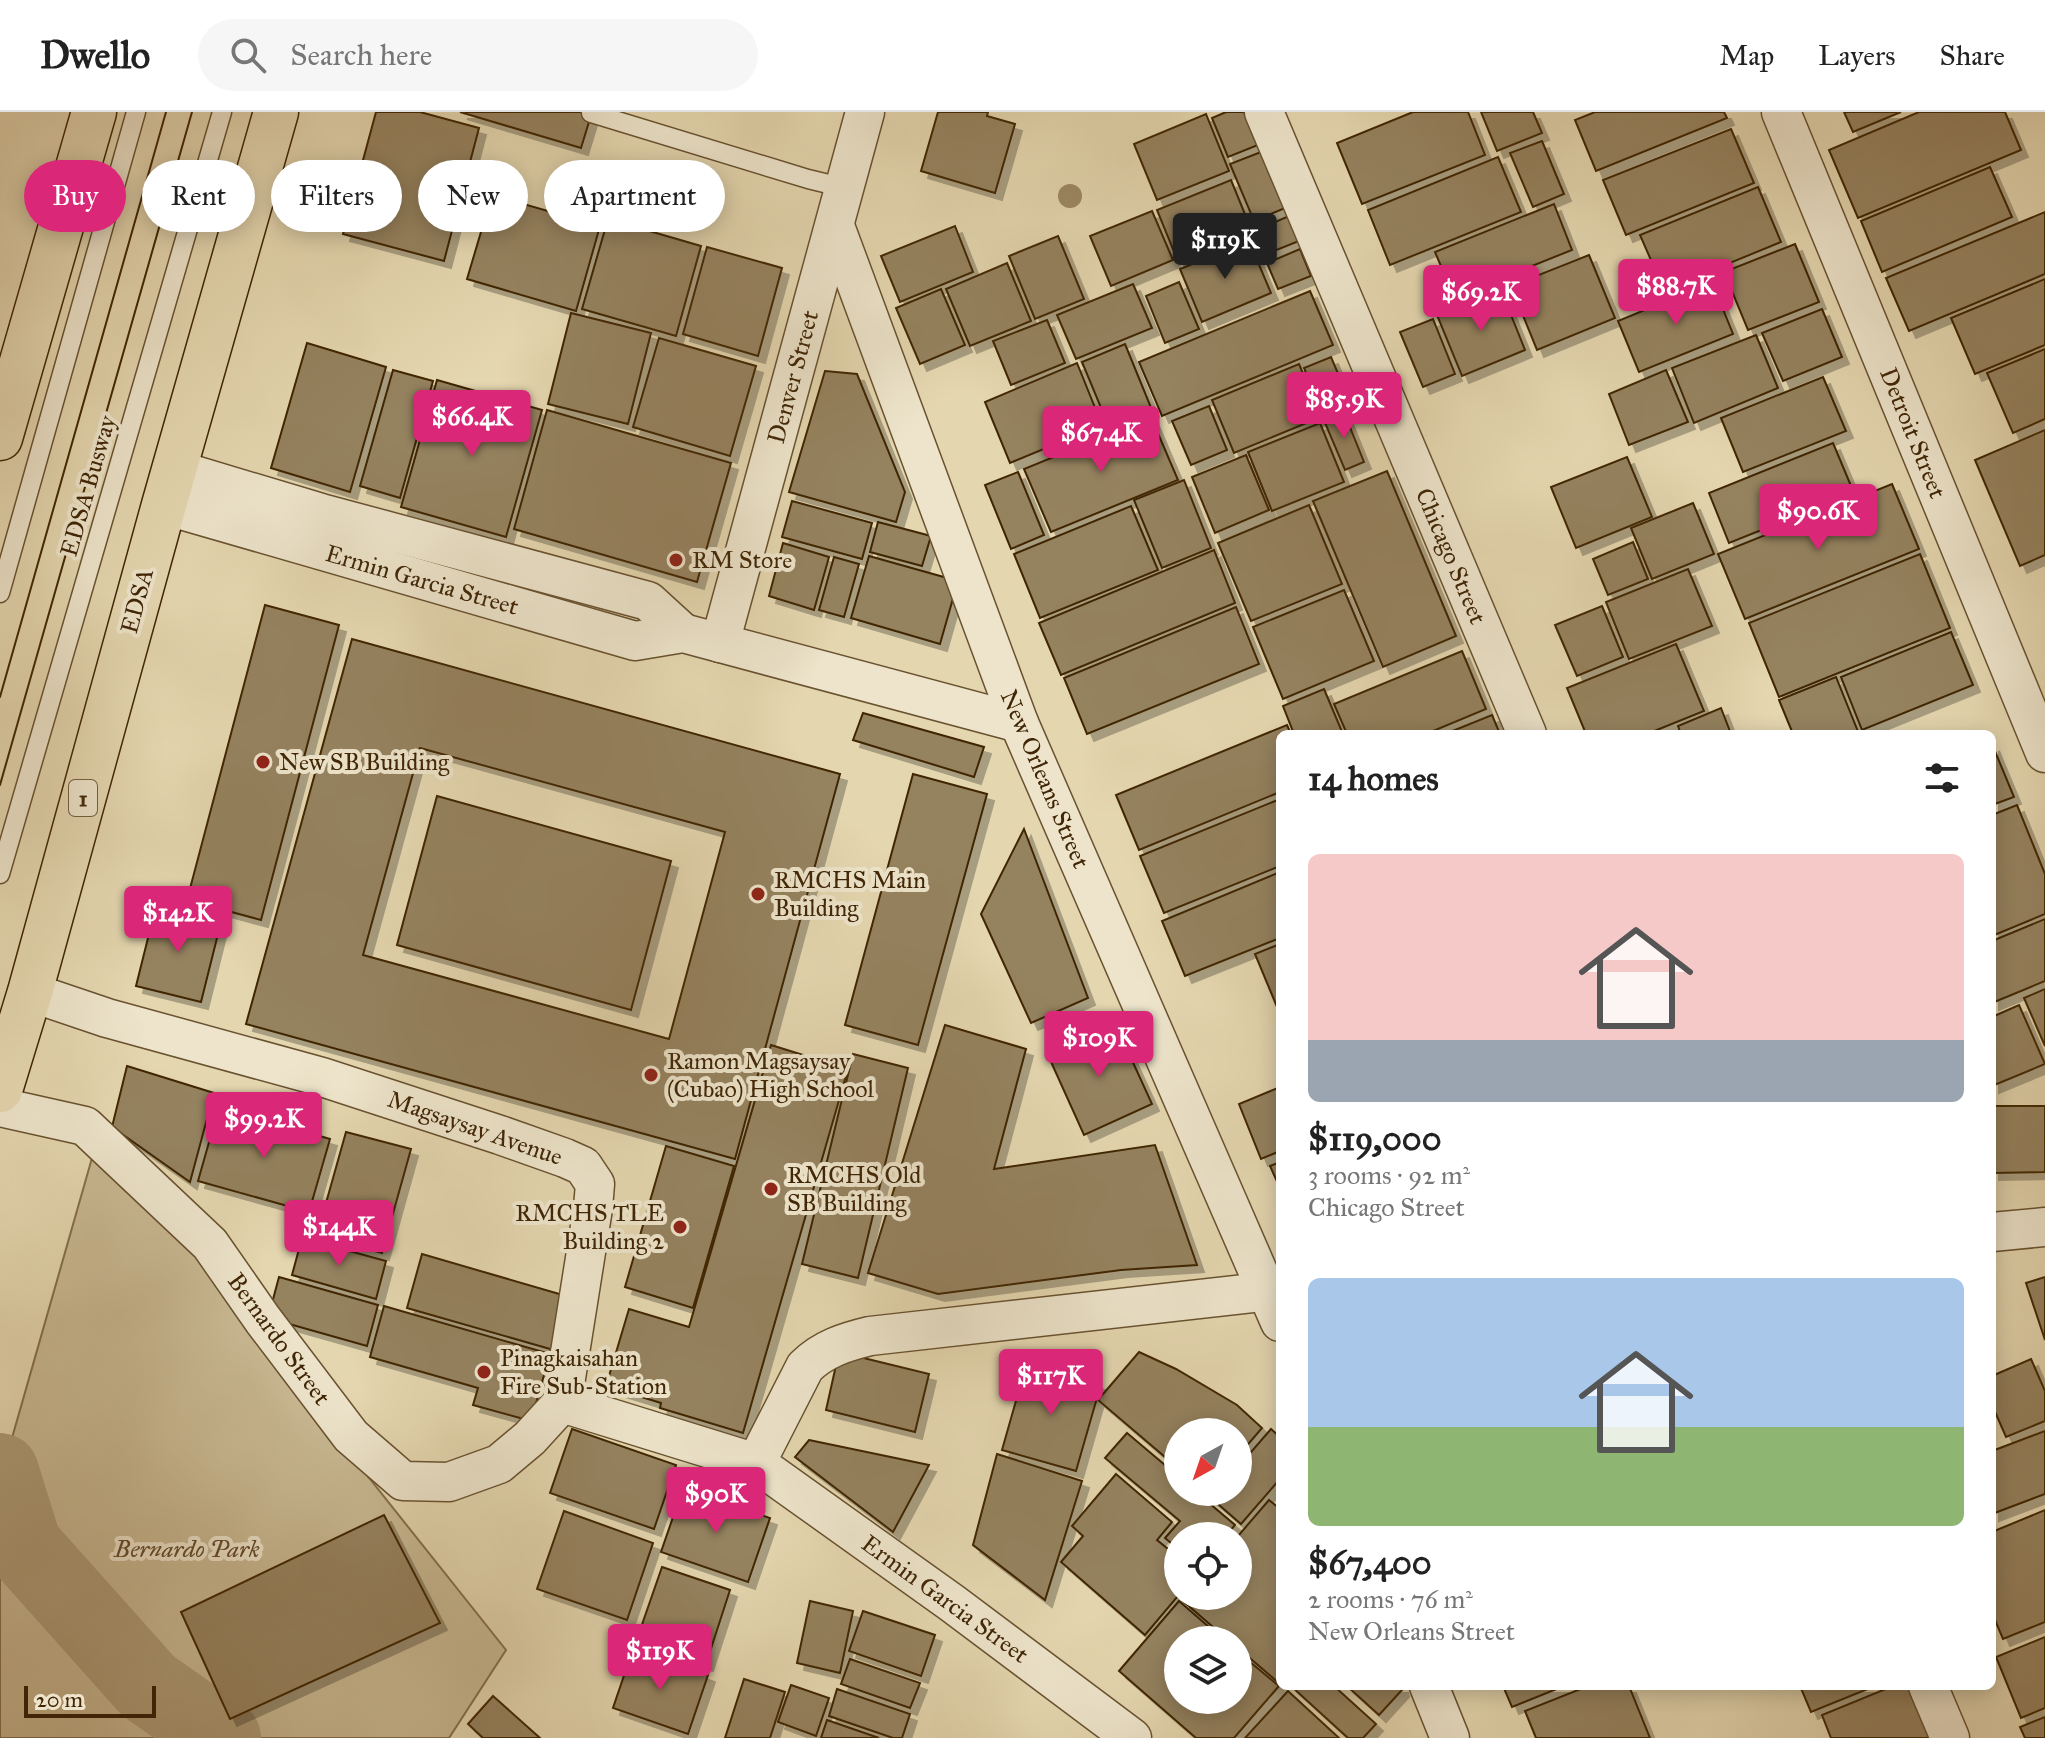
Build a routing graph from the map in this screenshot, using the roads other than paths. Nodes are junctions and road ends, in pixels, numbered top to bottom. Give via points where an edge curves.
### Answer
1 (94, 112) edge
2 (136, 112) edge
3 (222, 112) edge
4 (276, 112) edge
5 (865, 112) edge
6 (1264, 112) edge
7 (1781, 112) edge
8 (591, 113) edge
9 (845, 188) junction
10 (835, 226) junction
11 (0, 438) edge
12 (169, 487) junction
13 (0, 593) edge
14 (720, 643) junction
15 (1019, 723) junction
16 (1525, 730) edge
17 (2045, 753) edge
18 (0, 874) edge
19 (30, 992) junction
20 (0, 1090) edge
21 (0, 1107) edge
22 (2045, 1227) edge
23 (1996, 1232) edge
24 (1276, 1301) edge
25 (562, 1403) junction
26 (756, 1463) junction
27 (1431, 1690) edge
28 (1930, 1690) edge
29 (1132, 1738) edge
30 (1450, 1738) edge
31 (1950, 1738) edge

1 - 11 highway
2 - 13 lane
3 - 18 lane, EDSA Busway
4 - 12 highway, EDSA / 1
5 - 9 street, Denver Street
6 - 16 street, Chicago Street
7 - 17 street, Detroit Street
8 - 9 lane
9 - 10 street, Denver Street
10 - 14 street, Denver Street
10 - 15 street, New Orleans Street
12 - 14 street, Ermin Garcia Street via 635,641 683,633
12 - 19 highway, EDSA / 1
14 - 15 street, Ermin Garcia Street
15 - 24 street, New Orleans Street
19 - 20 highway, EDSA / 1
19 - 25 street, Magsaysay Avenue via 322,1077 583,1166 595,1184 593,1208
21 - 25 street, Bernardo Street via 85,1126 210,1244 351,1436 403,1481 449,1482 499,1464
22 - 23 street
24 - 26 street via 870,1336 843,1343 805,1367
25 - 26 street
26 - 29 street, Ermin Garcia Street
27 - 30 street
28 - 31 street

